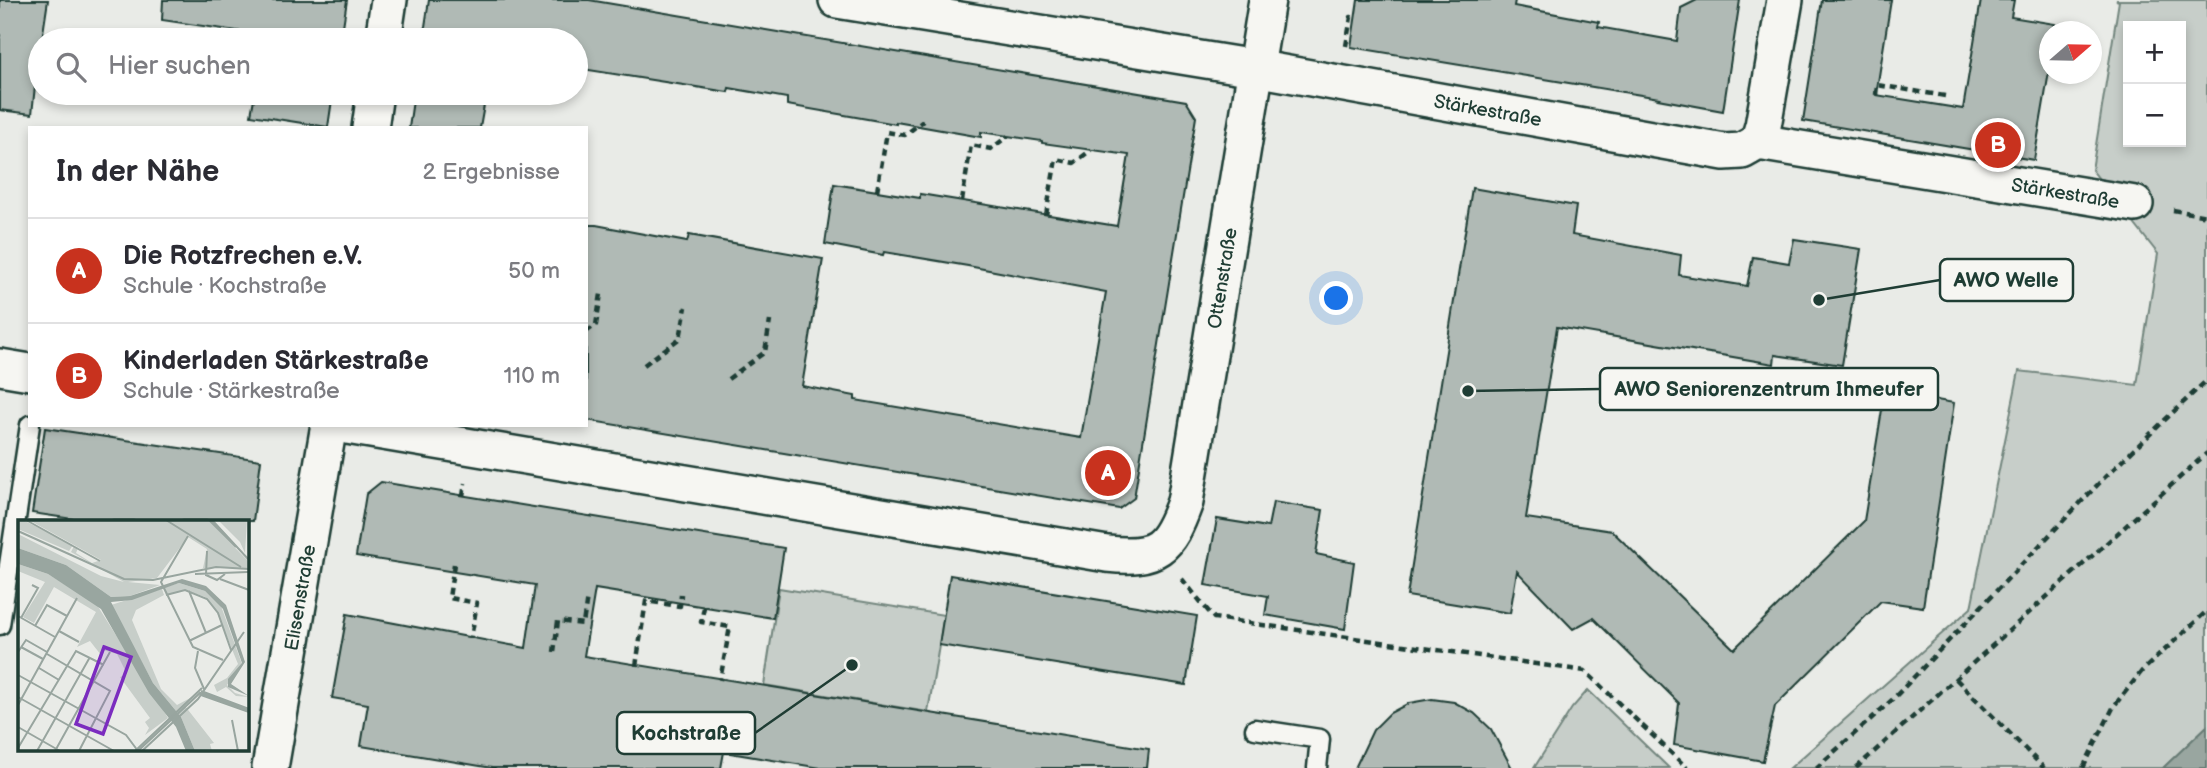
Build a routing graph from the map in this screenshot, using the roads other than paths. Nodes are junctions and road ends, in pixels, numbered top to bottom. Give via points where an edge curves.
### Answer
1 (389, 0) edge
2 (837, 0) edge
3 (1267, 0) edge
4 (1785, 0) edge
5 (385, 28) edge
6 (1255, 68) junction
7 (373, 105) edge
8 (369, 126) edge
9 (1758, 142) junction
10 (2135, 204) dead end
11 (0, 367) edge
12 (28, 372) edge
13 (30, 427) edge
14 (329, 427) edge
15 (353, 427) edge
16 (0, 625) edge
17 (1255, 729) dead end
18 (270, 768) edge
19 (1317, 768) edge

1 - 5 street
2 - 6 street, Stärkestraße
3 - 6 street, Ottenstraße
4 - 9 street
6 - 9 street, Stärkestraße via 1724,152 1742,151
6 - 15 street, Ottenstraße via 1185,502 1174,532 1157,550 1132,556 1107,554
7 - 8 street
9 - 10 street, Stärkestraße via 1867,146 1996,168
11 - 12 street
13 - 16 lane
14 - 18 street, Elisenstraße
17 - 19 lane via 1320,740

